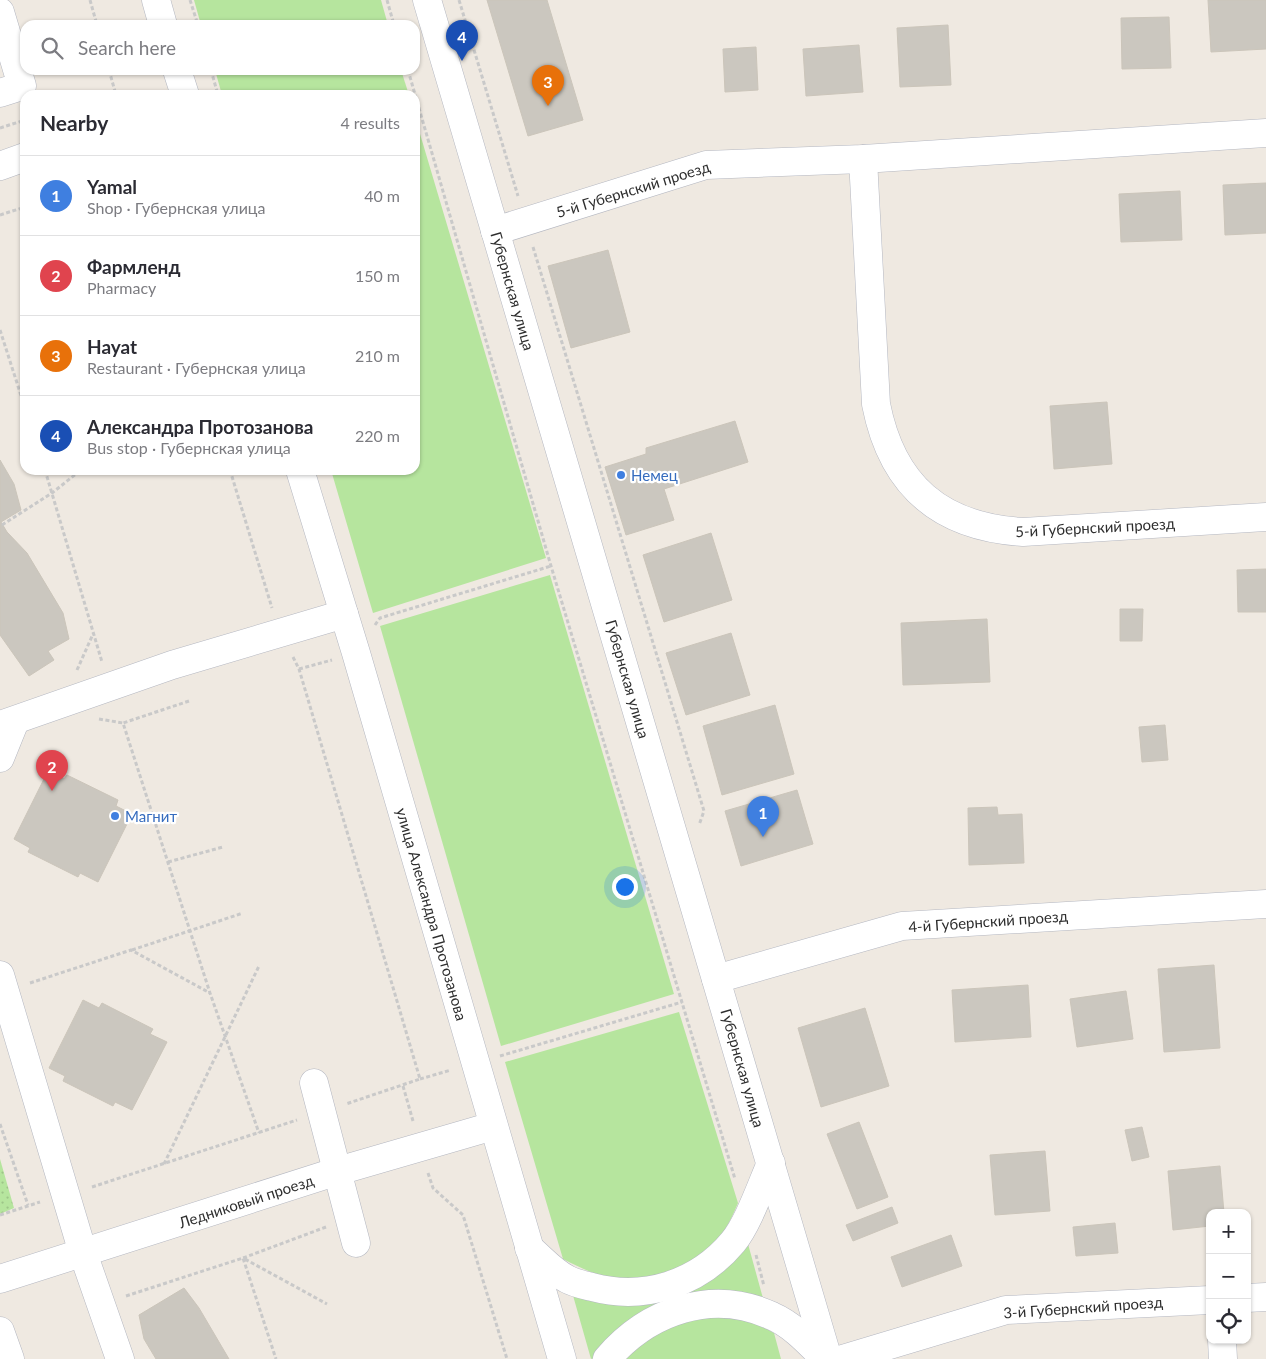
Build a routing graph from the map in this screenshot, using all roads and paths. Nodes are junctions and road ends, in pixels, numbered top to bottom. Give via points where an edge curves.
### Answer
1 (90, 0) edge
2 (156, 0) edge
3 (190, 0) edge
4 (387, 0) edge
5 (427, 0) edge
6 (459, 0) edge
7 (0, 12) edge
8 (96, 20) edge
9 (162, 20) edge
10 (196, 20) edge
11 (393, 20) edge
12 (111, 75) edge
13 (179, 75) edge
14 (212, 75) edge
15 (409, 75) edge
16 (115, 90) edge
17 (183, 90) edge
18 (217, 90) edge
19 (413, 90) edge
20 (0, 93) edge
21 (420, 119) edge
22 (20, 122) edge
23 (0, 128) edge
24 (1266, 133) edge
25 (20, 159) edge
26 (863, 159) junction
27 (0, 166) edge
28 (20, 209) edge
29 (0, 215) edge
30 (525, 222) junction
31 (495, 231) junction
32 (0, 330) edge
33 (20, 392) edge
34 (46, 475) edge
35 (75, 475) edge
36 (232, 475) edge
37 (302, 475) edge
38 (52, 493) junction
39 (1266, 517) edge
40 (2, 525) dead end
41 (550, 566) junction
42 (344, 614) junction
43 (280, 633) junction
44 (356, 653) junction
45 (299, 669) junction
46 (110, 686) junction
47 (189, 701) dead end
48 (7, 723) edge
49 (0, 758) edge
50 (697, 833) dead end
51 (223, 848) dead end
52 (168, 862) junction
53 (1266, 904) edge
54 (243, 913) dead end
55 (191, 930) junction
56 (131, 950) junction
57 (259, 966) dead end
58 (716, 979) junction
59 (3, 982) edge
60 (210, 993) junction
61 (682, 1002) junction
62 (226, 1035) junction
63 (475, 1063) junction
64 (420, 1079) junction
65 (314, 1083) dead end
66 (403, 1086) junction
67 (323, 1111) junction
68 (0, 1124) edge
69 (493, 1126) junction
70 (259, 1133) junction
71 (421, 1148) junction
72 (771, 1164) junction
73 (164, 1165) junction
74 (338, 1171) junction
75 (65, 1196) junction
76 (28, 1205) junction
77 (0, 1215) edge
78 (746, 1217) junction
79 (352, 1231) joint
80 (529, 1248) junction
81 (83, 1253) junction
82 (243, 1258) junction
83 (0, 1279) edge
84 (1266, 1296) edge
85 (1251, 1298) edge
86 (1206, 1300) edge
87 (100, 1304) junction
88 (327, 1304) dead end
89 (772, 1316) junction
90 (0, 1331) edge
91 (1222, 1344) edge
92 (10, 1359) edge
93 (120, 1359) edge
94 (276, 1359) edge
95 (507, 1359) edge
96 (562, 1359) edge
97 (607, 1359) edge
98 (827, 1359) edge
99 (843, 1359) edge
100 (1223, 1359) edge

1 - 8 path
2 - 9 street
3 - 10 path
4 - 11 path
5 - 31 street, Губернская улица
6 - 30 path
7 - 20 street via 22,86
12 - 16 path
13 - 17 street
14 - 18 path
15 - 19 path
21 - 41 path
22 - 23 path
24 - 26 street, 5-й Губернский проезд
25 - 27 street
26 - 30 street, 5-й Губернский проезд via 706,165
26 - 39 street, 5-й Губернский проезд via 876,404 881,430 891,455 924,497 946,513 996,531
28 - 29 path
30 - 31 street, 5-й Губернский проезд
30 - 50 path via 704,811
31 - 58 street, Губернская улица
32 - 33 path
34 - 38 path
35 - 38 path
36 - 43 path
37 - 42 street, улица Александра Протозанова
38 - 40 path
38 - 46 path
41 - 44 path via 380,618
41 - 61 path
42 - 43 street
42 - 44 street, улица Александра Протозанова
43 - 45 path
43 - 46 street
44 - 45 path
44 - 63 street, улица Александра Протозанова
45 - 64 path
46 - 48 street
47 - 52 path via 123,723
48 - 49 street
51 - 52 path
52 - 55 path
53 - 58 street, 4-й Губернский проезд via 902,926
54 - 55 path
55 - 56 path
55 - 60 path
56 - 59 path
56 - 60 path
57 - 62 path
58 - 72 street, Губернская улица
59 - 75 street
60 - 62 path
61 - 63 path
61 - 78 path
62 - 70 path
62 - 73 path
63 - 64 path
63 - 69 street, улица Александра Протозанова
64 - 66 path
65 - 67 street
66 - 67 path
66 - 71 path
67 - 70 path
67 - 74 street
68 - 76 path
69 - 71 street, Ледниковый проезд
69 - 80 street, улица Александра Протозанова
70 - 73 path
71 - 74 street, Ледниковый проезд
71 - 95 path via 433,1188 463,1214
72 - 78 street
72 - 98 street, Губернская улица
73 - 75 path
74 - 79 street
74 - 81 street, Ледниковый проезд
75 - 76 path
75 - 81 street
76 - 77 path
78 - 80 street via 733,1242 707,1266 667,1286 636,1293 614,1292 567,1280
78 - 89 path
79 - 82 path
80 - 96 street, улица Александра Протозанова
81 - 83 street, Ледниковый проезд
81 - 87 street
82 - 87 path
82 - 88 path
82 - 94 path
84 - 85 street
86 - 99 street, 3-й Губернский проезд via 1006,1310
87 - 93 street
89 - 97 street via 750,1308 715,1303 677,1309 645,1325 621,1343
89 - 98 street via 802,1336
90 - 92 street
91 - 100 street

